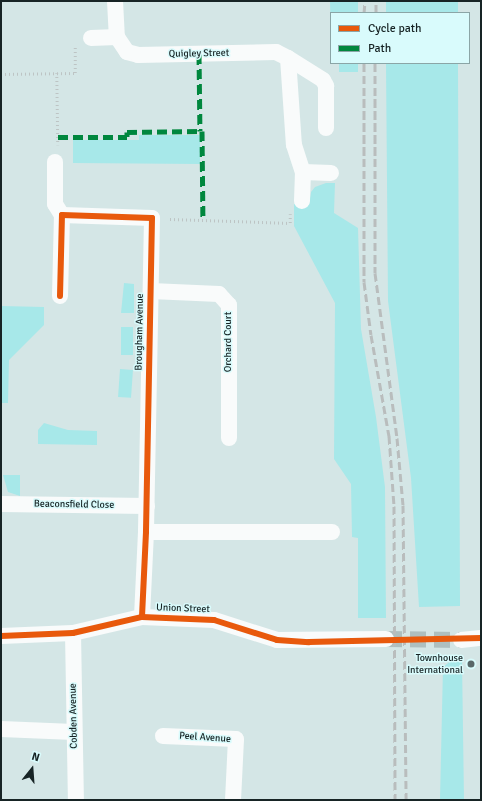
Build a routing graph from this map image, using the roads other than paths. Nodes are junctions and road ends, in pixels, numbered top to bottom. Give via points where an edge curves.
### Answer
1 (115, 1) edge
2 (116, 37) junction
3 (91, 38) road end
4 (288, 58) junction
5 (326, 128) dead end
6 (55, 162) road end
7 (303, 172) junction
8 (331, 173) dead end
9 (302, 201) road end
10 (62, 215) junction
11 (151, 292) junction
12 (60, 296) dead end
13 (229, 438) dead end
14 (1, 504) edge
15 (147, 506) junction
16 (146, 532) junction
17 (332, 532) dead end
18 (142, 617) junction
19 (73, 633) junction
20 (1, 636) edge
21 (481, 638) edge
22 (386, 640) tunnel mouth
23 (461, 640) tunnel mouth
24 (1, 729) edge
25 (74, 732) junction
26 (163, 736) dead end
27 (76, 800) edge
28 (233, 800) edge

1 - 2 street
2 - 3 street
2 - 4 street, Quigley Street via 122,48 138,54 276,52
4 - 5 street, Quigley Street via 323,80 326,86
4 - 7 street via 294,145
6 - 10 street via 55,204
7 - 8 street
7 - 9 street
10 - 11 street, Brougham Avenue via 152,218
10 - 12 street
11 - 13 street, Orchard Court via 218,294 230,304
11 - 15 street, Brougham Avenue
14 - 15 street, Beaconsfield Close
15 - 16 street, Brougham Avenue
16 - 17 street
16 - 18 street, Brougham Avenue
18 - 19 street, Union Street
18 - 22 street, Union Street via 214,620 277,640
19 - 20 street, Union Street
19 - 25 street, Cobden Avenue
21 - 23 street
24 - 25 street
25 - 27 street, Cobden Avenue
26 - 28 street, Peel Avenue via 236,739

